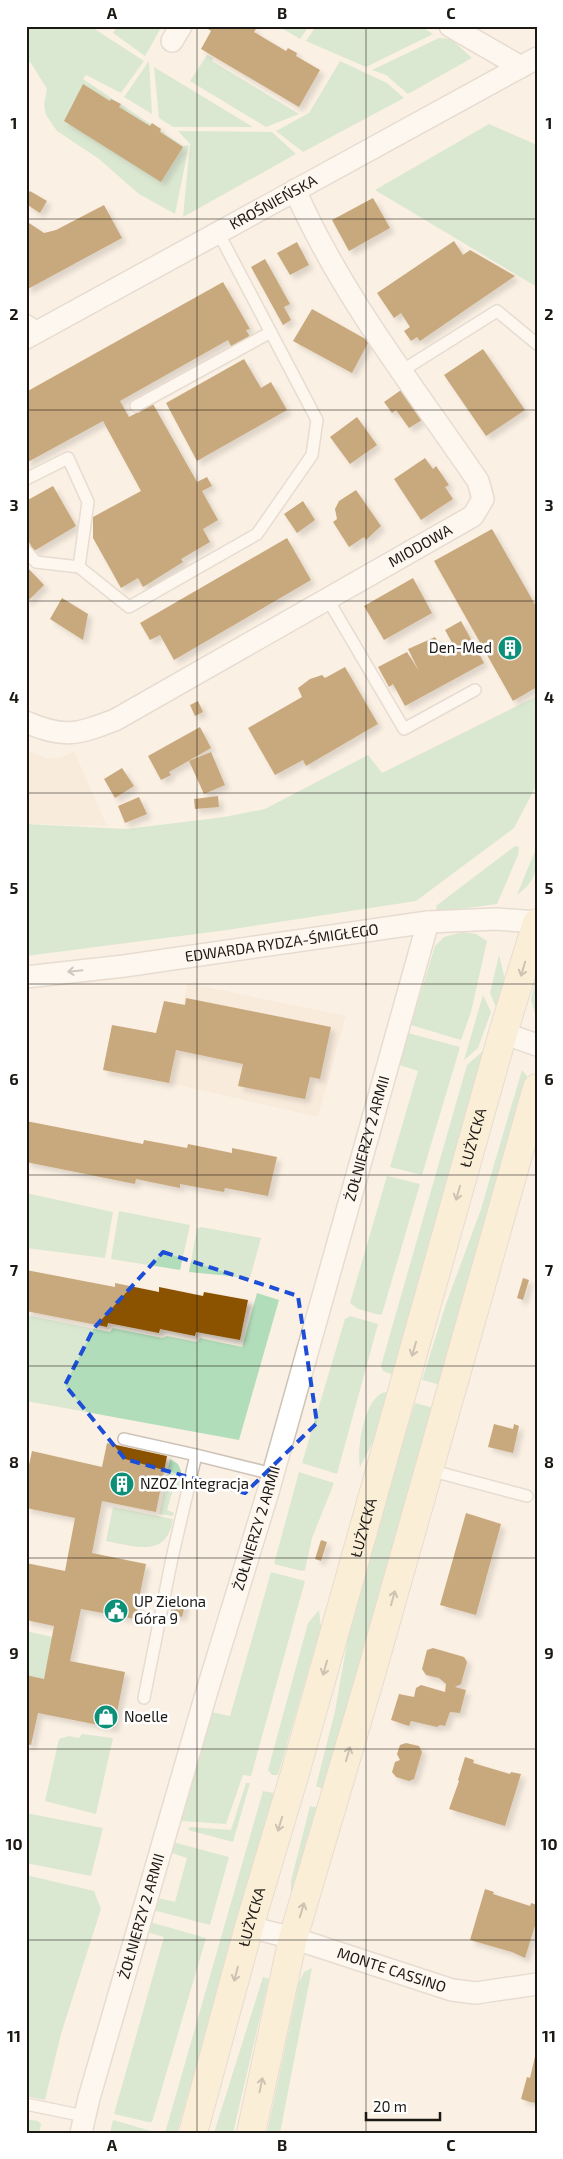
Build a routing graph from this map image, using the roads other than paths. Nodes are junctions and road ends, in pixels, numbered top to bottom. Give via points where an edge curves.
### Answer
1 (450, 26) edge
2 (529, 62) edge
3 (295, 190) junction
4 (218, 232) junction
5 (31, 330) edge
6 (271, 332) junction
7 (537, 344) edge
8 (403, 370) junction
9 (136, 406) dead end
10 (26, 479) edge
11 (26, 550) edge
12 (79, 567) junction
13 (327, 598) junction
14 (475, 690) dead end
15 (26, 722) edge
16 (428, 922) junction
17 (537, 922) edge
18 (26, 977) edge
19 (503, 1033) junction
20 (537, 1045) edge
21 (537, 1088) edge
22 (124, 1439) dead end
23 (196, 1455) junction
24 (429, 1470) junction
25 (273, 1474) junction
26 (527, 1496) dead end
27 (144, 1698) dead end
28 (249, 1927) junction
29 (293, 1938) junction
30 (537, 1984) edge
31 (26, 2104) edge
32 (83, 2124) edge
33 (193, 2133) edge
34 (251, 2133) edge

1 - 2 street, KROŚNIEŃSKA
2 - 3 street, KROŚNIEŃSKA
3 - 4 street, KROŚNIEŃSKA
3 - 8 street, MIODOWA via 346,288
4 - 5 street, KROŚNIEŃSKA
4 - 6 lane
6 - 9 lane
6 - 12 lane via 317,420 312,455 257,534 129,606
7 - 8 lane via 497,311
8 - 13 street, MIODOWA via 478,481 483,499 473,516
10 - 12 lane via 68,458 88,502
11 - 12 lane via 36,562
13 - 14 lane via 404,729
13 - 15 street, MIODOWA via 116,720 84,732 50,733
16 - 17 street, EDWARDA RYDZA-ŚMIGŁEGO via 496,919
16 -> 18 street, EDWARDA RYDZA-ŚMIGŁEGO
16 - 25 street, ŻOŁNIERZY 2 ARMII
17 -> 19 main road, ŁUŻYCKA
19 - 20 street
19 -> 28 main road, ŁUŻYCKA
21 - 24 main road
22 - 23 lane
23 - 25 lane
23 - 27 lane
24 - 26 lane
29 -> 24 main road
25 - 32 street, ŻOŁNIERZY 2 ARMII
28 - 29 street, MONTE CASSINO
28 -> 33 main road, ŁUŻYCKA
29 - 30 street, MONTE CASSINO via 452,1990 476,1993
34 -> 29 main road
31 - 32 lane

